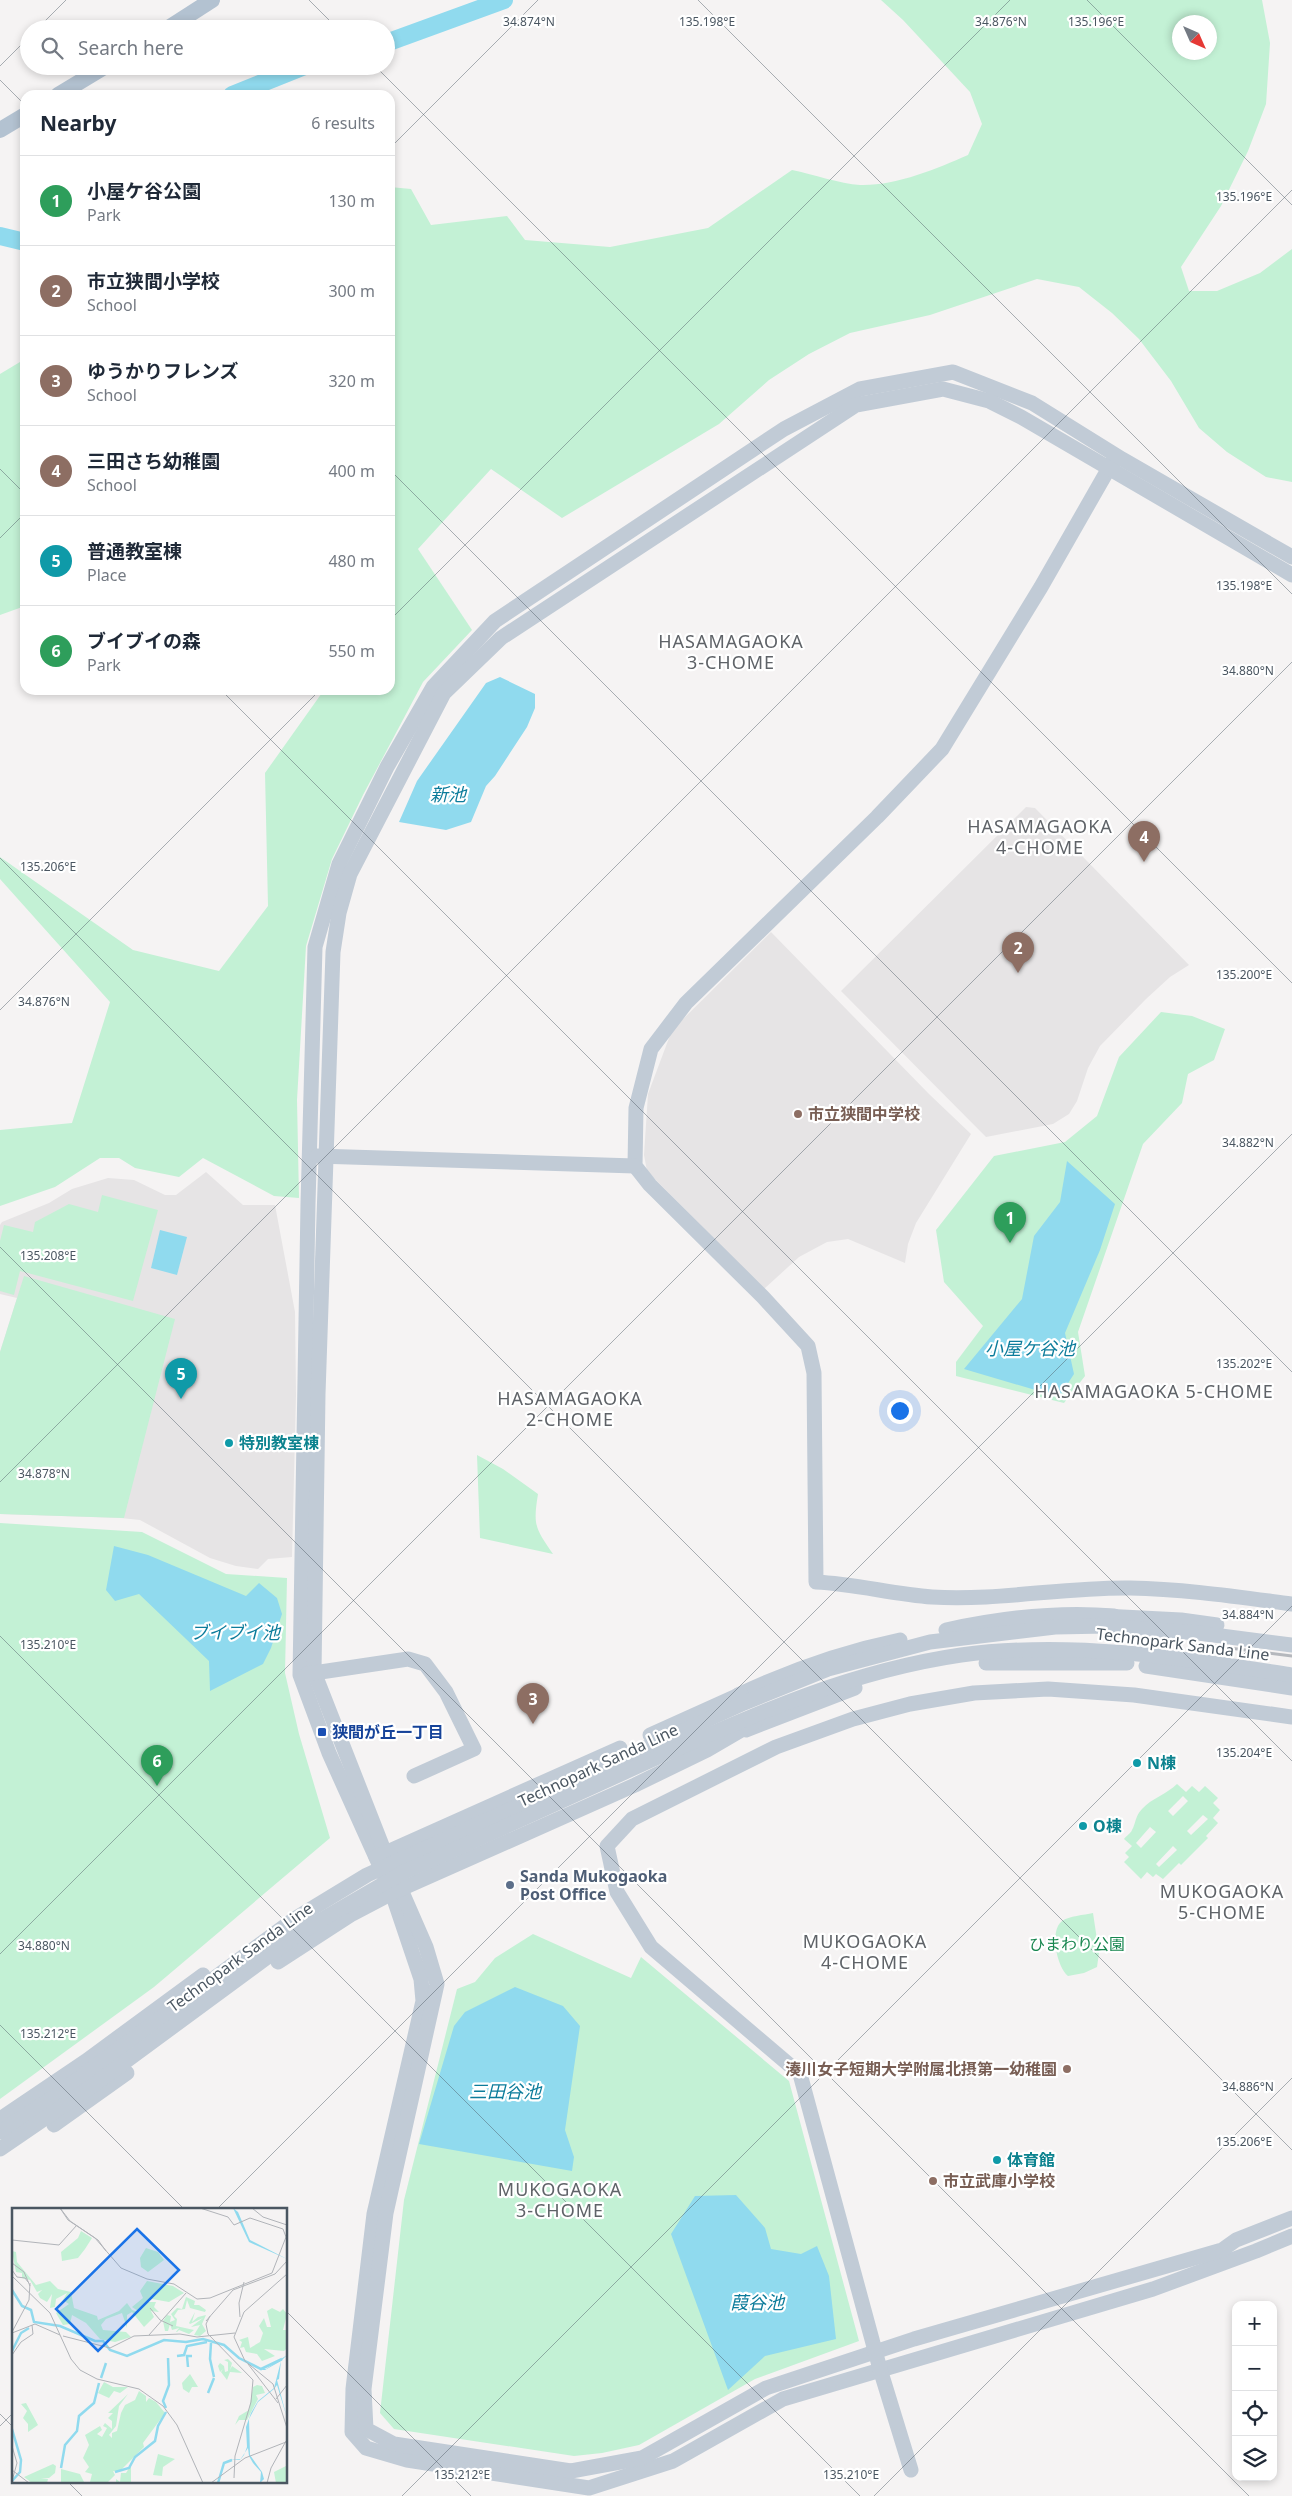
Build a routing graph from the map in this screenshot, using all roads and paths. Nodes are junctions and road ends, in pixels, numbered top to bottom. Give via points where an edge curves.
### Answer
1 (212, 0) edge
2 (181, 20) edge
3 (91, 75) edge
4 (66, 90) edge
5 (20, 118) edge
6 (0, 130) edge
7 (1112, 462) junction
8 (1292, 557) edge
9 (1292, 575) edge
10 (310, 1156) junction
11 (326, 1156) junction
12 (635, 1166) junction
13 (1292, 1604) edge
14 (1114, 1616) junction
15 (1292, 1635) edge
16 (959, 1637) junction
17 (1292, 1645) edge
18 (1036, 1650) junction
19 (1127, 1662) junction
20 (828, 1669) junction
21 (307, 1673) junction
22 (1292, 1675) edge
23 (1292, 1688) edge
24 (738, 1694) junction
25 (789, 1700) junction
26 (1292, 1717) edge
27 (733, 1736) junction
28 (414, 1776) dead end
29 (390, 1860) junction
30 (371, 1881) junction
31 (396, 1891) junction
32 (0, 2119) edge
33 (0, 2132) edge
34 (0, 2149) edge
35 (0, 2159) edge
36 (1292, 2218) edge
37 (1292, 2236) edge
38 (876, 2352) junction
39 (880, 2369) junction
40 (589, 2469) junction
41 (911, 2470) dead end
42 (588, 2492) edge

1 - 2 main road
3 - 4 main road
5 - 6 main road
7 - 8 street
7 - 9 street
7 - 10 street via 1032,403 953,372 860,389 784,429 495,621 433,687 386,767 339,864 315,947
7 - 11 street via 989,401 943,389 856,405 501,638 444,693 350,874 333,952
7 - 12 street via 1042,588 942,749 686,1004 651,1049 636,1108
10 - 11 street
10 - 21 street
11 - 12 street
11 - 21 street
12 - 13 street via 808,1346 814,1373 816,1582 932,1597 1055,1589 1175,1589
14 - 15 street via 1181,1620
14 - 16 street via 1052,1617
14 - 24 street via 1084,1613 1027,1616 958,1627 863,1648 788,1671
16 - 17 street, Technopark Sanda Line via 1055,1627 1107,1626
16 - 20 street, Technopark Sanda Line
18 - 19 street
18 - 22 street, Technopark Sanda Line via 1113,1651
18 - 25 street, Technopark Sanda Line via 961,1655 886,1670
19 - 23 street
19 - 27 street via 999,1662 902,1676 791,1711
20 - 24 street
20 - 29 street, Technopark Sanda Line
21 - 28 street via 408,1659 426,1664 446,1692 474,1749
21 - 29 street
24 - 29 street
25 - 27 street
25 - 29 street, Technopark Sanda Line
26 - 38 street via 1134,1695 1056,1690 974,1693 910,1704 853,1719 776,1747 632,1819 606,1846 618,1892 651,1947 800,2074
27 - 31 street via 635,1784
29 - 30 street, Technopark Sanda Line
29 - 31 street
29 - 32 street via 269,1926 86,2061
30 - 33 street, Technopark Sanda Line via 293,1920 55,2096
30 - 34 street, Technopark Sanda Line
31 - 35 street via 292,1952 96,2096
31 - 40 street via 426,1947 437,1984 386,2213 364,2389 366,2430 394,2444 571,2471
31 - 42 street via 421,1979 423,2001 374,2214 353,2389 352,2432 366,2448 407,2460
36 - 38 street via 1236,2240 1222,2250
37 - 39 street via 1153,2289
38 - 39 street
38 - 40 street via 766,2388 642,2458
39 - 41 street
39 - 42 street via 783,2399 673,2461
40 - 42 street

